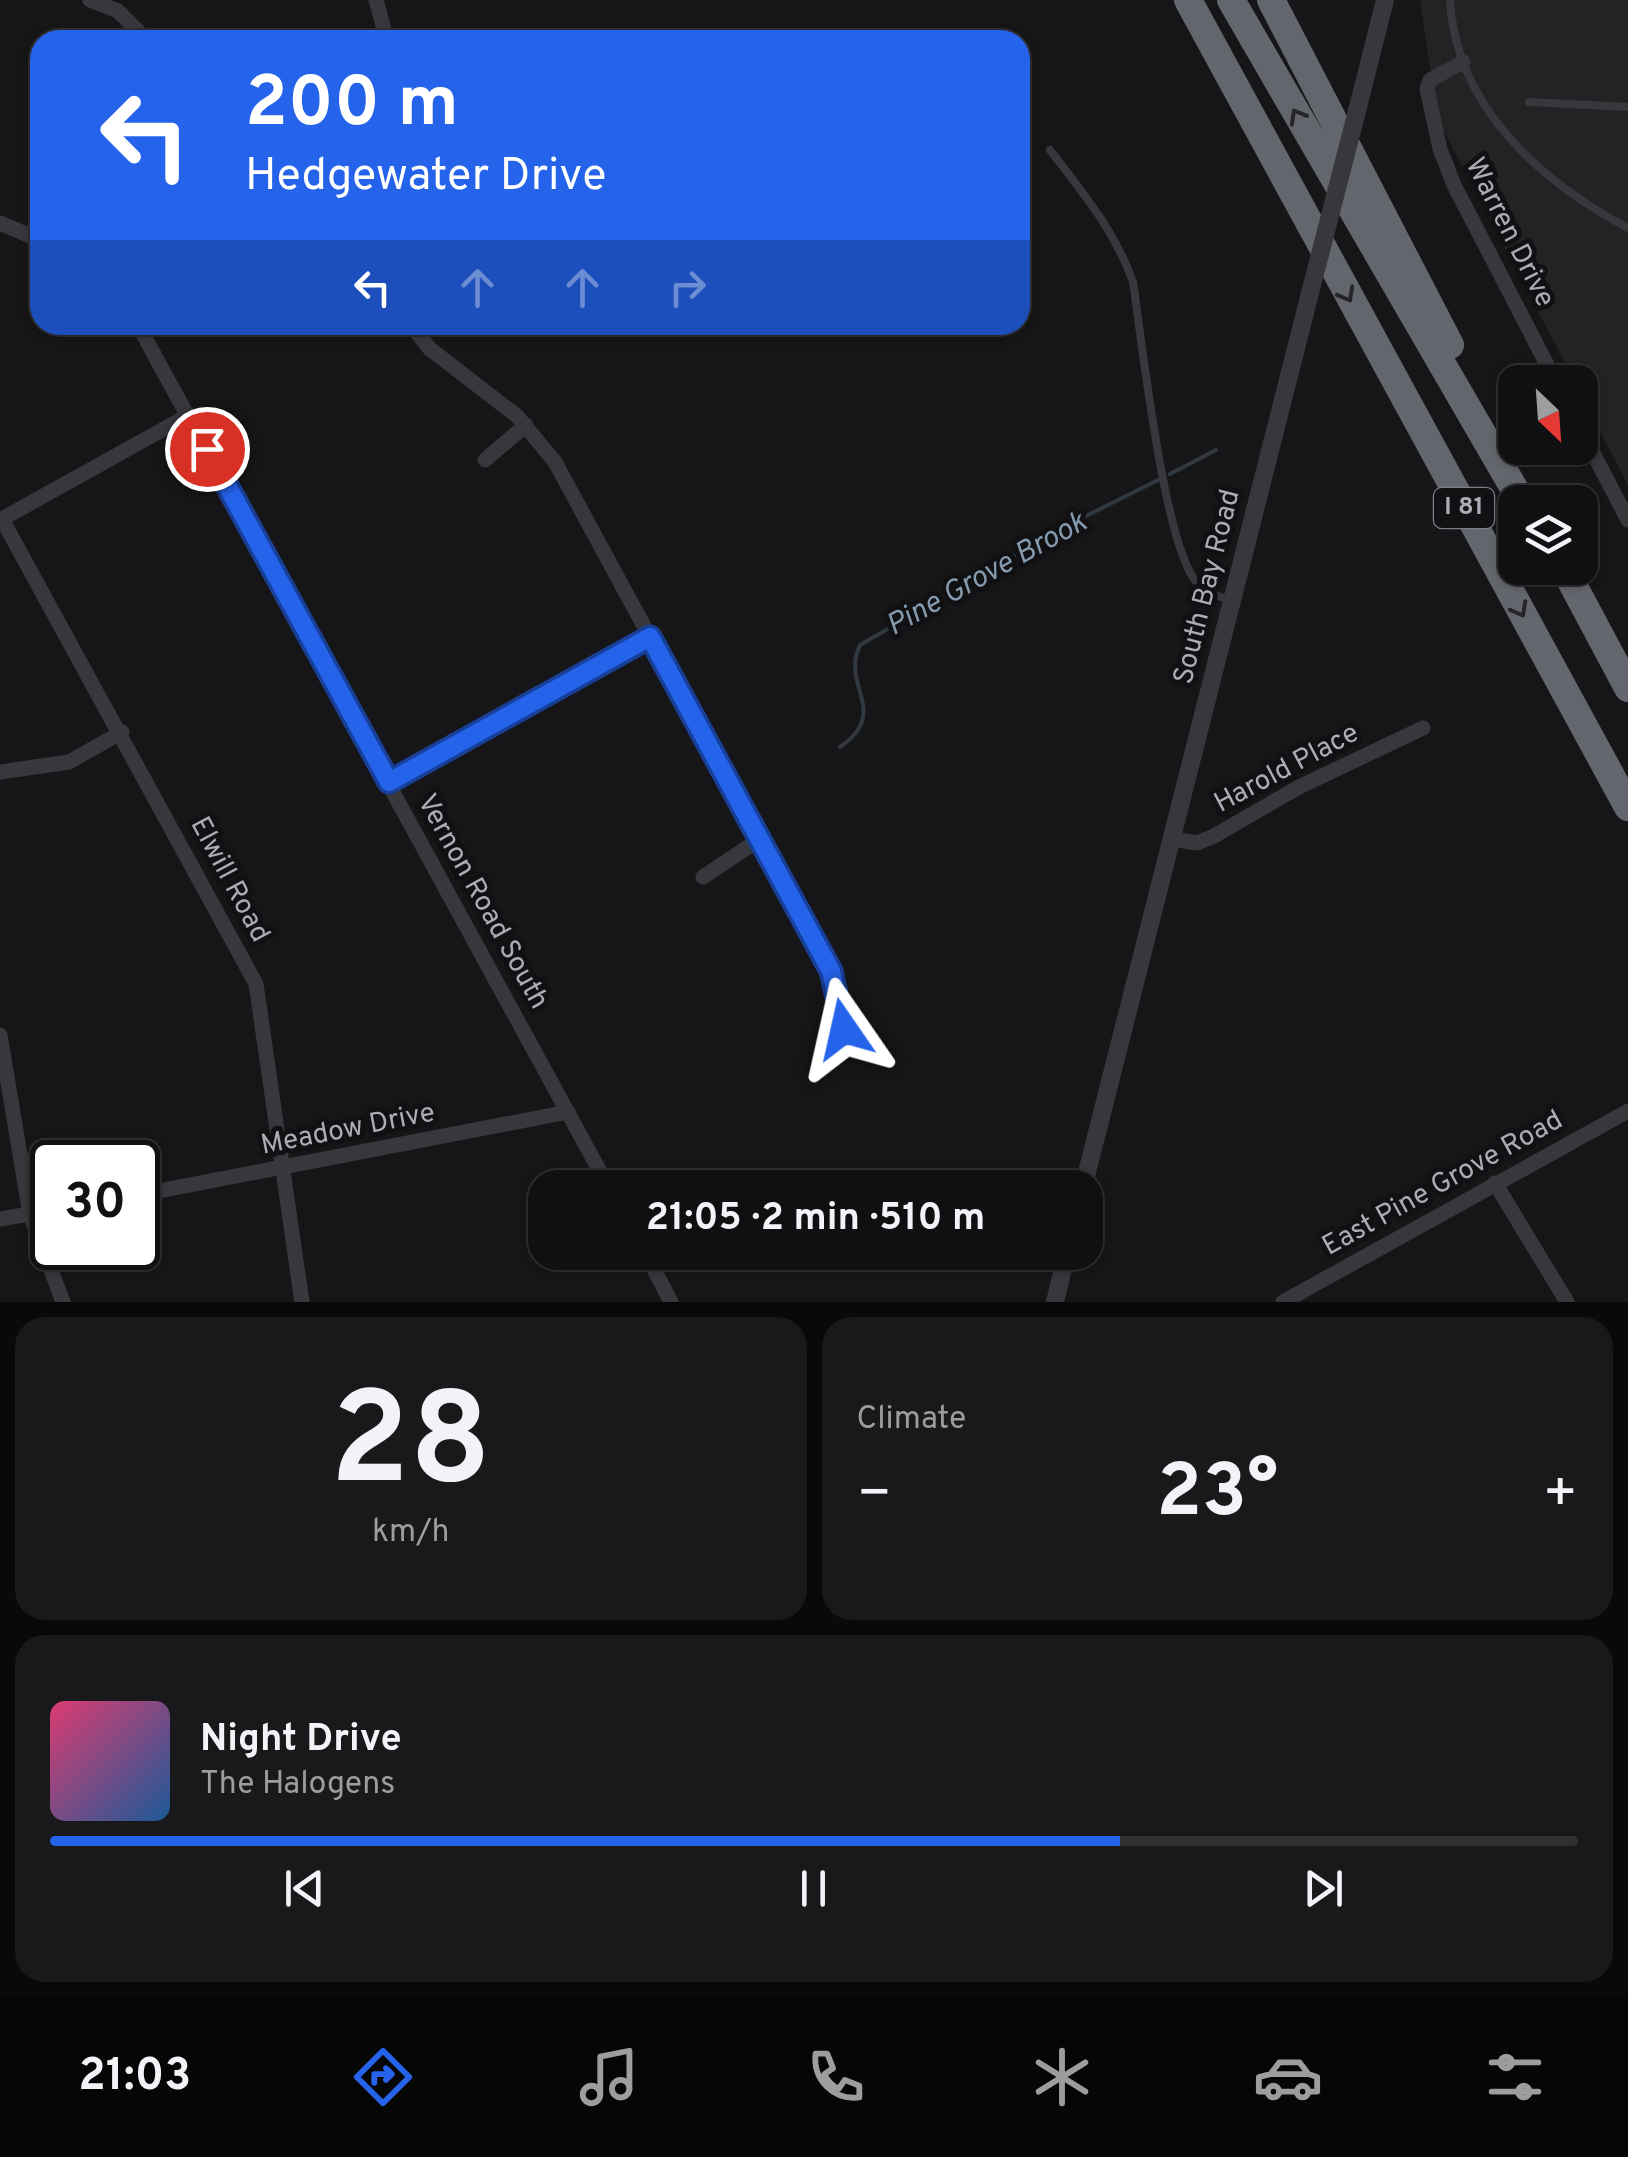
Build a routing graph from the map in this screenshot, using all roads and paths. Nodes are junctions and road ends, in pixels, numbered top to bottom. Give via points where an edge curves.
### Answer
1 (90, 0) edge
2 (376, 0) edge
3 (1168, 0) edge
4 (1188, 0) edge
5 (1231, 0) edge
6 (1271, 0) edge
7 (1386, 0) edge
8 (1450, 0) edge
9 (138, 30) edge
10 (384, 30) edge
11 (1463, 62) junction
12 (1529, 102) dead end
13 (1628, 107) edge
14 (1050, 150) dead end
15 (1300, 209) junction
16 (0, 224) edge
17 (1628, 228) edge
18 (30, 236) edge
19 (144, 335) edge
20 (419, 335) edge
21 (1548, 365) edge
22 (189, 416) junction
23 (526, 424) junction
24 (1598, 456) edge
25 (485, 460) dead end
26 (1512, 485) edge
27 (1521, 485) edge
28 (1622, 493) edge
29 (1, 520) edge
30 (1628, 520) edge
31 (1571, 585) edge
32 (1232, 600) junction
33 (650, 637) junction
34 (1628, 688) edge
35 (1422, 728) dead end
36 (122, 732) junction
37 (0, 772) edge
38 (389, 782) junction
39 (1628, 807) edge
40 (760, 839) junction
41 (1173, 839) junction
42 (703, 878) dead end
43 (0, 1035) edge
44 (832, 1059) dead end
45 (1628, 1111) edge
46 (568, 1112) junction
47 (284, 1169) junction
48 (599, 1170) edge
49 (1088, 1170) edge
50 (1495, 1183) junction
51 (160, 1191) edge
52 (30, 1214) joint
53 (0, 1219) edge
54 (51, 1270) edge
55 (654, 1270) edge
56 (1063, 1270) edge
57 (63, 1302) edge
58 (302, 1302) edge
59 (672, 1302) edge
60 (1055, 1302) edge
61 (1283, 1302) edge
62 (1567, 1302) edge

1 - 9 street via 118,11
2 - 10 street
3 - 15 highway, I 81
4 - 15 highway
26 -> 5 highway
6 - 27 highway, I 81
7 - 32 street, South Bay Road, bridge
8 - 11 lane
11 - 17 lane via 1493,118 1525,158 1558,187
11 - 21 street, Warren Drive via 1430,80 1427,89 1440,148
12 - 13 lane
14 - 32 lane via 1101,215 1133,282 1164,484 1190,572 1207,592
15 -> 39 highway, I 81
16 - 18 street
19 - 22 street, Vernon Road South
20 - 23 street
22 - 29 street
22 - 38 street, Vernon Road South
23 - 25 street
23 - 33 street via 555,462
24 - 28 street
28 - 30 street
29 - 36 street, Elwill Road
31 - 34 highway
32 - 41 street, South Bay Road
33 - 38 street
33 - 40 street
35 - 41 street, Harold Place via 1214,836 1197,843
36 - 37 street via 69,762
36 - 47 street, Elwill Road via 256,984
38 - 46 street, Vernon Road South
40 - 42 street
40 - 44 street via 841,1001 844,1029
41 - 49 street, South Bay Road
43 - 52 street
45 - 50 street, East Pine Grove Road
46 - 47 street, Meadow Drive
46 - 48 street, Vernon Road South
47 - 51 street, Meadow Drive
47 - 58 street, Elwill Road
50 - 61 street, East Pine Grove Road
50 - 62 street
52 - 53 street
54 - 57 street
55 - 59 street
56 - 60 street

